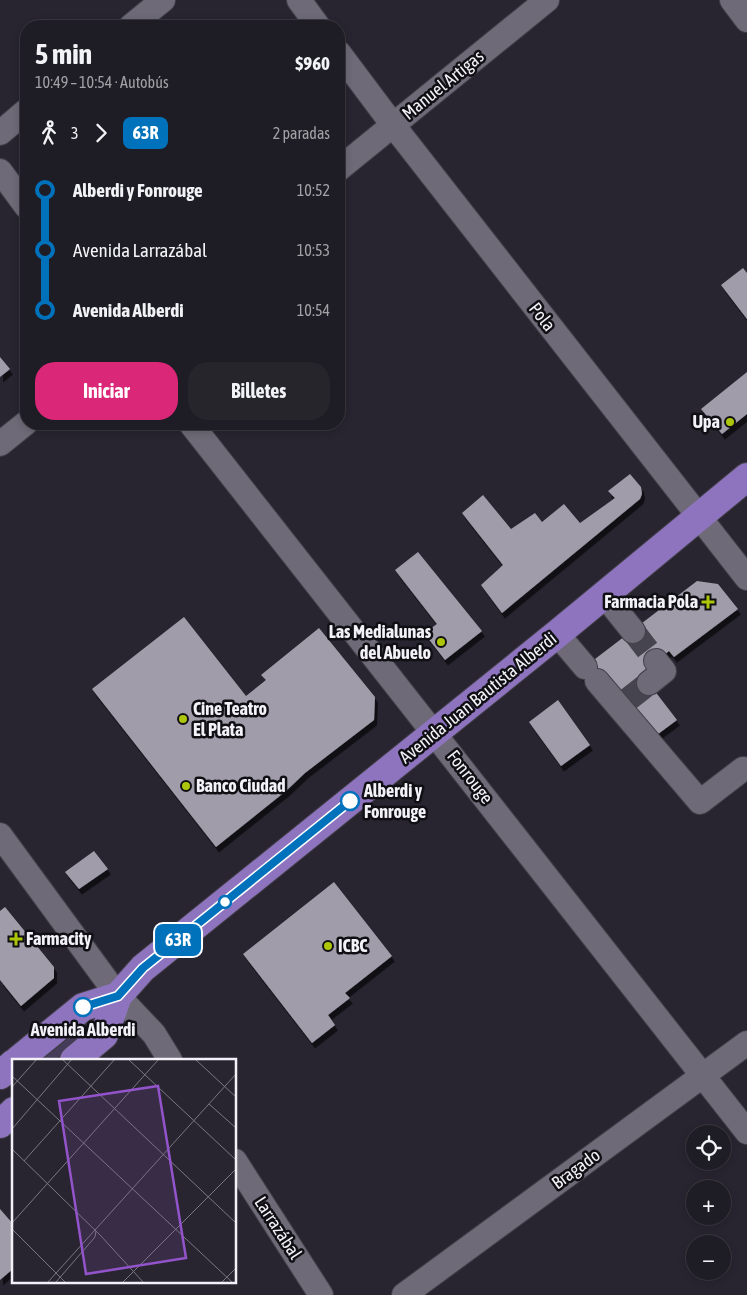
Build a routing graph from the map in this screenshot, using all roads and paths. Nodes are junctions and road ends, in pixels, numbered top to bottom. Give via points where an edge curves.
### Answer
1 (164, 0) edge
2 (299, 0) edge
3 (547, 0) edge
4 (732, 0) edge
5 (139, 20) edge
6 (314, 20) edge
7 (747, 20) edge
8 (345, 61) edge
9 (20, 116) edge
10 (393, 125) junction
11 (0, 132) edge
12 (345, 164) edge
13 (0, 171) edge
14 (20, 198) edge
15 (20, 428) edge
16 (196, 430) edge
17 (0, 444) edge
18 (747, 477) edge
19 (697, 517) junction
20 (747, 578) edge
21 (604, 595) junction
22 (632, 631) tunnel mouth
23 (557, 634) junction
24 (656, 661) tunnel mouth
25 (649, 683) tunnel mouth
26 (434, 732) junction
27 (743, 769) dead end
28 (0, 835) edge
29 (118, 996) junction
30 (747, 1043) edge
31 (19, 1059) edge
32 (75, 1059) edge
33 (169, 1059) edge
34 (12, 1065) edge
35 (0, 1075) edge
36 (702, 1076) junction
37 (12, 1114) edge
38 (0, 1124) edge
39 (747, 1132) edge
40 (236, 1163) edge
41 (321, 1295) edge
42 (404, 1295) edge

1 - 5 street
2 - 6 street
3 - 10 street, Manuel Artigas
4 - 7 street
8 - 10 street, Pola
9 - 11 street
10 - 12 street, Manuel Artigas
10 - 19 street, Pola
13 - 14 street
15 - 17 street
16 - 26 street, Fonrouge
18 - 19 main road, Avenida Juan Bautista Alberdi
19 - 20 street, Pola
19 - 21 main road, Avenida Juan Bautista Alberdi
21 - 22 street
21 - 23 main road, Avenida Juan Bautista Alberdi
23 - 26 main road, Avenida Juan Bautista Alberdi
23 - 27 street via 591,674 623,704 700,802
24 - 25 street via 664,671
26 - 29 main road, Avenida Juan Bautista Alberdi via 143,968
26 - 36 street, Fonrouge
28 - 29 street
29 - 31 main road via 83,1007
29 - 32 main road, Avenida Juan Bautista Alberdi via 104,1035
29 - 33 street via 154,1034
30 - 36 street, Bragado
34 - 35 main road
36 - 39 street, Fonrouge
36 - 42 street, Bragado
37 - 38 main road
40 - 41 street, Larrazábal

